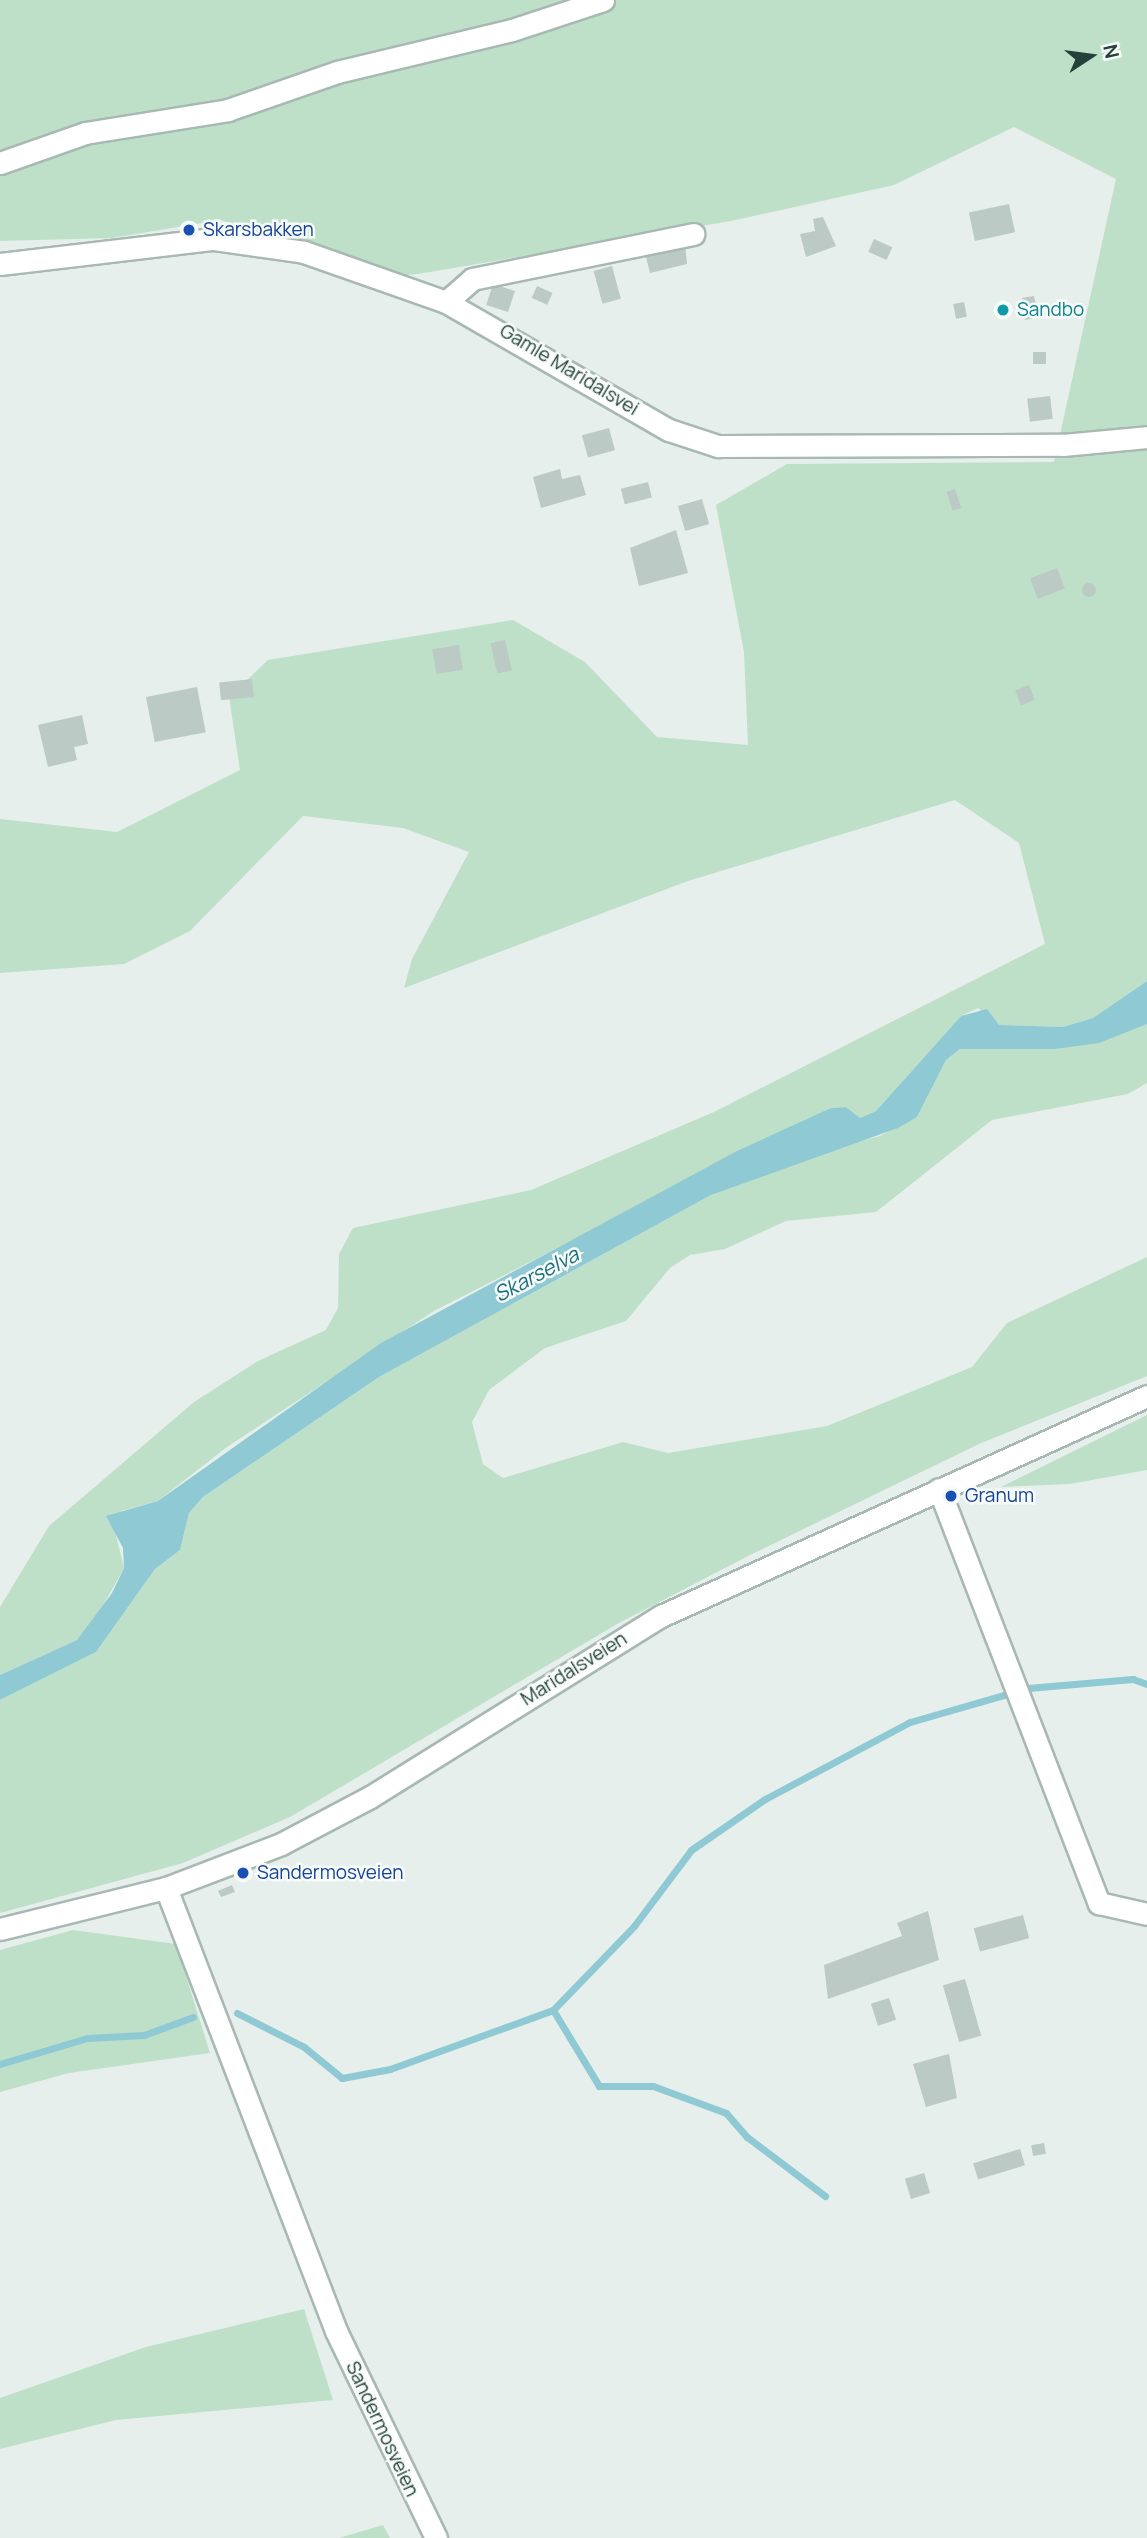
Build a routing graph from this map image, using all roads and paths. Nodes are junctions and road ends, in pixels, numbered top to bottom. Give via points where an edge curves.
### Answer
1 (603, 0) edge
2 (0, 163) edge
3 (693, 234) dead end
4 (0, 264) edge
5 (446, 302) junction
6 (1147, 437) edge
7 (1147, 1396) edge
8 (939, 1489) junction
9 (166, 1888) junction
10 (1147, 1913) edge
11 (0, 1929) edge
12 (436, 2538) edge

1 - 2 street via 513,30 349,68 228,110 85,133
3 - 5 street via 472,279
4 - 5 street, Gamle Maridalsvei via 245,240 329,260
5 - 6 street, Gamle Maridalsvei via 669,430 718,446 1063,445
7 - 8 street, Maridalsveien
8 - 9 street, Maridalsveien via 661,1616 311,1830
8 - 10 street via 1099,1903
9 - 11 street, Maridalsveien
9 - 12 street, Sandermosveien via 336,2331

